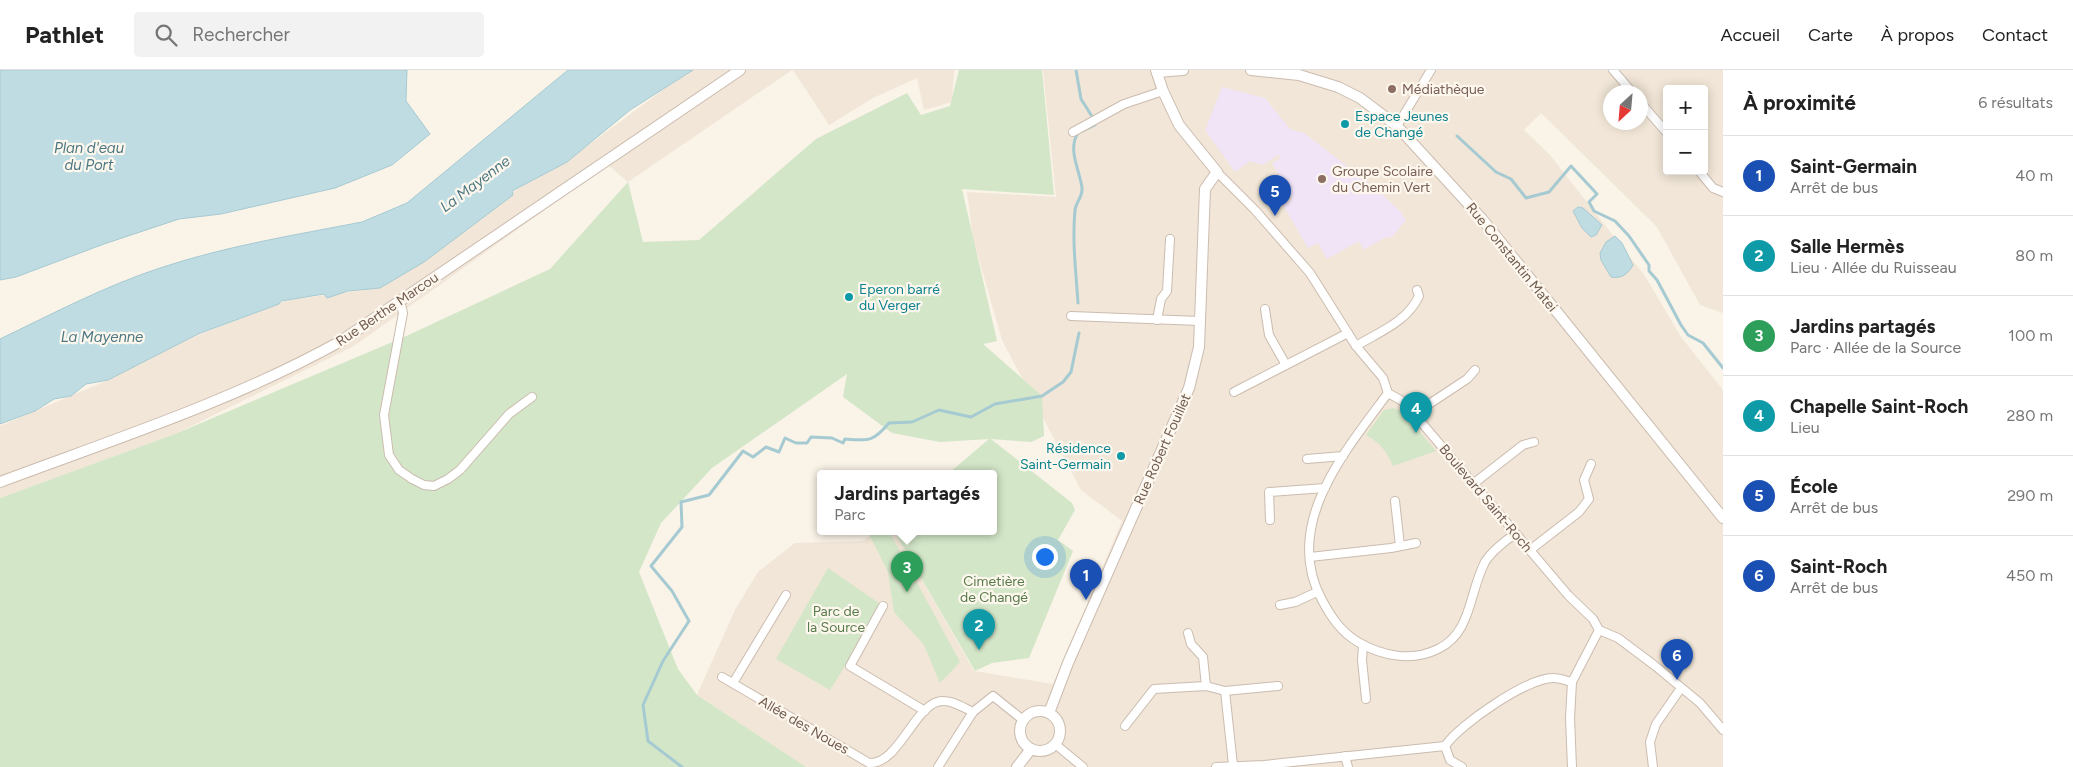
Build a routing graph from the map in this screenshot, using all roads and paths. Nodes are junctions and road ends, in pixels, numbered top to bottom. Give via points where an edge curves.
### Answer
1 (740, 70) edge
2 (1183, 70) edge
3 (1251, 70) edge
4 (1431, 70) edge
5 (1613, 70) edge
6 (1157, 71) edge
7 (1626, 85) edge
8 (1163, 91) junction
9 (1648, 111) edge
10 (1397, 126) junction
11 (1664, 130) edge
12 (1073, 132) dead end
13 (1217, 172) junction
14 (1702, 175) edge
15 (1723, 192) edge
16 (1170, 239) dead end
17 (1417, 290) dead end
18 (400, 300) junction
19 (1265, 309) dead end
20 (1070, 316) dead end
21 (1157, 320) junction
22 (1200, 321) junction
23 (1348, 333) junction
24 (1356, 346) junction
25 (1286, 365) junction
26 (1475, 370) dead end
27 (1234, 392) dead end
28 (1388, 393) junction
29 (532, 397) dead end
30 (1414, 414) junction
31 (1534, 442) dead end
32 (1342, 456) junction
33 (1306, 459) dead end
34 (1591, 464) dead end
35 (0, 482) edge
36 (1473, 484) junction
37 (1325, 488) junction
38 (1395, 502) dead end
39 (1723, 518) edge
40 (1270, 520) dead end
41 (1515, 534) junction
42 (1416, 543) dead end
43 (1400, 546) junction
44 (1530, 550) junction
45 (1310, 557) junction
46 (1317, 592) junction
47 (786, 595) dead end
48 (1280, 605) dead end
49 (883, 606) dead end
50 (1599, 630) junction
51 (1188, 633) dead end
52 (1363, 645) junction
53 (722, 677) dead end
54 (1572, 682) junction
55 (733, 684) junction
56 (1206, 686) junction
57 (1278, 686) dead end
58 (1681, 688) junction
59 (1225, 691) junction
60 (1366, 699) dead end
61 (925, 711) junction
62 (973, 712) junction
63 (1049, 713) junction
64 (1023, 720) junction
65 (1125, 726) dead end
66 (1723, 730) edge
67 (1055, 744) junction
68 (1445, 746) junction
69 (1031, 749) junction
70 (1345, 756) junction
71 (1233, 765) junction
72 (1264, 766) edge
73 (938, 767) edge
74 (1017, 767) edge
75 (1083, 767) edge
76 (1216, 767) edge
77 (1348, 767) edge
78 (1462, 767) edge
79 (1572, 767) edge
80 (1653, 767) edge

1 - 18 street, Rue Berthe Marcou
2 - 6 street
3 - 10 street, Rue Constantin Matei via 1299,74 1338,87 1360,98
4 - 10 street
5 - 7 street
6 - 8 street
8 - 12 street via 1124,104
8 - 13 street via 1179,125
9 - 11 street
10 - 39 street, Rue Constantin Matei via 1482,219
13 - 22 street, Rue Robert Fouillet via 1205,189
13 - 23 street, Boulevard Saint-Roch via 1261,216 1310,273
14 - 15 street via 1713,188
16 - 21 street via 1167,291 1161,299
17 - 24 street via 1419,296 1414,307 1400,321
18 - 29 street via 403,313 384,415 389,455 399,470 427,485 434,486 448,479 460,470 509,414
18 - 35 street, Rue Berthe Marcou via 341,341 265,380 208,405
19 - 25 street via 1269,335
20 - 21 street
21 - 22 street
22 - 63 street, Rue Robert Fouillet via 1199,347 1189,388
23 - 24 street, Boulevard Saint-Roch
23 - 25 street
24 - 28 street, Boulevard Saint-Roch via 1383,378
25 - 27 street
26 - 30 street via 1467,379
28 - 30 street, Boulevard Saint-Roch via 1404,402
28 - 32 street
30 - 36 street, Boulevard Saint-Roch
31 - 36 street via 1523,444 1508,454
32 - 33 street
32 - 37 street
34 - 44 street via 1584,480 1589,499 1579,512
36 - 41 street, Boulevard Saint-Roch
37 - 40 street via 1269,492
37 - 45 street via 1312,521 1308,546
38 - 43 street
41 - 44 street, Boulevard Saint-Roch
41 - 52 street via 1486,561 1463,624 1449,643 1428,653 1402,657
42 - 43 street
43 - 45 street
44 - 50 street, Boulevard Saint-Roch
45 - 46 street
46 - 48 street
46 - 52 street via 1338,626
47 - 55 street
49 - 61 street via 850,666
50 - 54 street
50 - 58 street, Boulevard Saint-Roch via 1618,638
51 - 56 street via 1191,644 1203,657
52 - 60 street
53 - 55 street, Allée des Noues
54 - 68 street via 1553,678 1535,682 1475,716
54 - 79 street
55 - 61 street, Allée des Noues via 869,763 882,760
56 - 59 street
56 - 65 street via 1154,690
57 - 59 street
58 - 66 street, Boulevard Saint-Roch via 1700,703
58 - 80 street via 1656,724 1650,742
59 - 71 street
61 - 62 street via 937,702 953,702
62 - 64 street via 993,696
62 - 73 street
63 - 64 street via 1035,711
63 - 67 street via 1059,724
64 - 69 street via 1020,736
67 - 69 street via 1044,751
67 - 75 street
68 - 70 street
68 - 78 street via 1450,760
69 - 74 street
70 - 72 street
70 - 77 street
71 - 72 street
71 - 76 street

